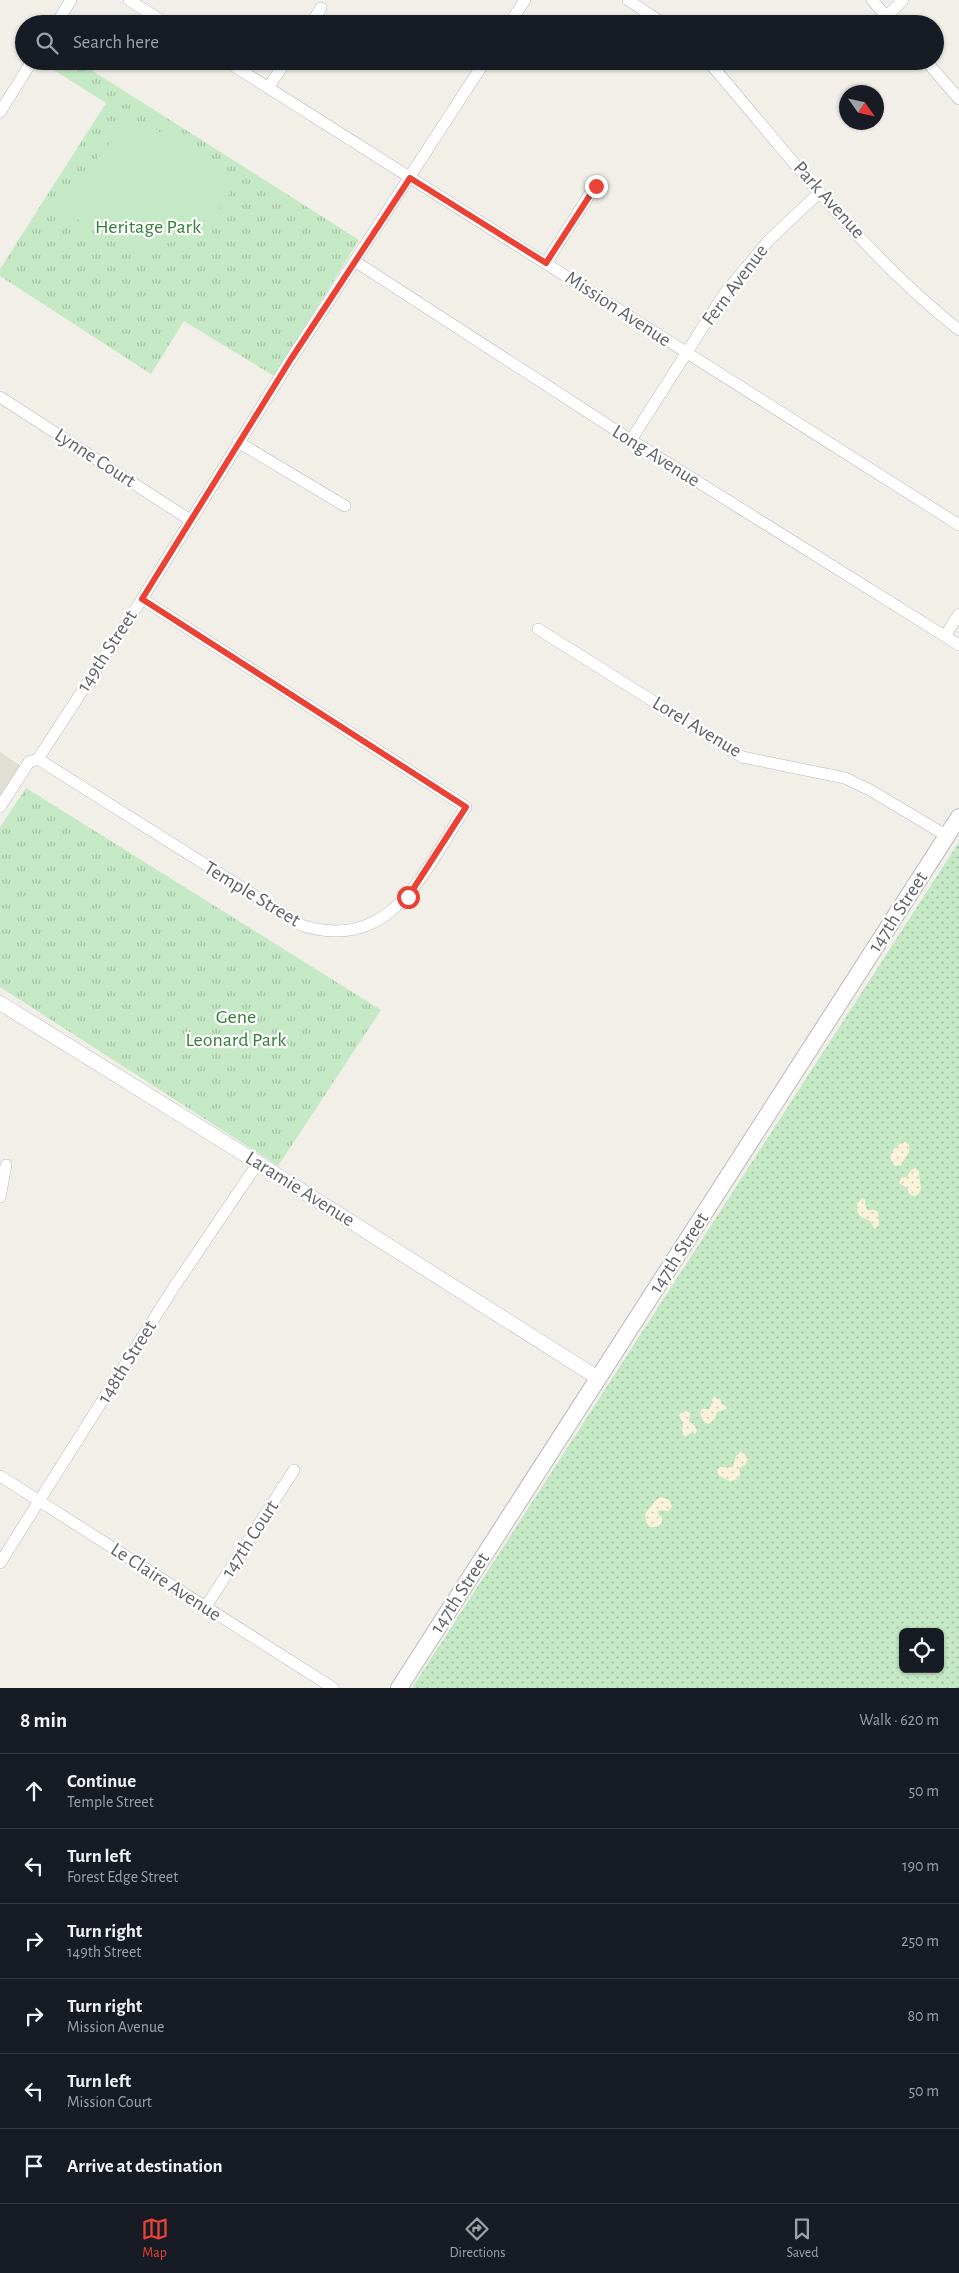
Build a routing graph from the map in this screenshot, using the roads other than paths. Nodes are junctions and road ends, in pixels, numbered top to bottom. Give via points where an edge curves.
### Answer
1 (71, 0) edge
2 (129, 0) edge
3 (525, 0) edge
4 (628, 0) edge
5 (872, 0) edge
6 (903, 0) edge
7 (321, 8) dead end
8 (62, 15) edge
9 (153, 15) edge
10 (317, 15) edge
11 (515, 15) edge
12 (650, 15) edge
13 (886, 15) edge
14 (893, 15) edge
15 (26, 70) edge
16 (240, 70) edge
17 (280, 70) edge
18 (479, 70) edge
19 (716, 70) edge
20 (934, 70) edge
21 (268, 88) junction
22 (959, 99) edge
23 (0, 112) edge
24 (410, 178) junction
25 (596, 186) dead end
26 (820, 192) junction
27 (356, 262) junction
28 (546, 263) junction
29 (959, 330) edge
30 (685, 353) junction
31 (0, 397) edge
32 (631, 440) junction
33 (238, 442) junction
34 (345, 506) dead end
35 (190, 520) junction
36 (959, 525) edge
37 (142, 599) junction
38 (959, 614) edge
39 (538, 629) dead end
40 (945, 636) junction
41 (959, 645) edge
42 (38, 759) junction
43 (0, 807) edge
44 (959, 818) edge
45 (947, 836) junction
46 (0, 1003) edge
47 (258, 1163) junction
48 (6, 1165) dead end
49 (0, 1197) edge
50 (598, 1378) junction
51 (294, 1470) dead end
52 (0, 1476) edge
53 (40, 1502) junction
54 (0, 1563) edge
55 (206, 1608) junction
56 (333, 1688) edge
57 (399, 1688) edge

1 - 8 street
2 - 9 street
3 - 11 street
4 - 12 street
5 - 13 street
6 - 14 street
7 - 10 street
15 - 23 street
16 - 21 street, Mission Avenue
17 - 21 street
18 - 24 street, 149th Street
19 - 26 street, Park Avenue
20 - 22 street
21 - 24 street, Mission Avenue
24 - 27 street, 149th Street
24 - 28 street, Mission Avenue
25 - 28 street
26 - 29 street, Park Avenue via 910,287
26 - 30 street, Fern Avenue via 769,240 724,294
27 - 32 street, Long Avenue
27 - 33 street, 149th Street
28 - 30 street, Mission Avenue
30 - 32 street, Fern Avenue
30 - 36 street, Mission Avenue
31 - 35 street, Lynne Court
32 - 40 street, Long Avenue
33 - 34 street
33 - 35 street, 149th Street
35 - 37 street, 149th Street
37 - 42 street, 149th Street
37 - 42 street, Temple Street via 466,807 408,897 384,918 349,931 314,930 286,917
38 - 40 street
39 - 45 street, Lorel Avenue via 742,757 845,778
40 - 41 street, Long Avenue
42 - 43 street, 149th Street via 29,762
44 - 45 main road, 147th Street
45 - 50 main road, 147th Street
46 - 47 street, Laramie Avenue
47 - 50 street, Laramie Avenue
47 - 53 street, 148th Street via 174,1287
48 - 49 street
50 - 57 main road, 147th Street
51 - 55 street, 147th Court
52 - 53 street, Le Claire Avenue
53 - 54 street, 148th Street
53 - 55 street, Le Claire Avenue
55 - 56 street, Le Claire Avenue

